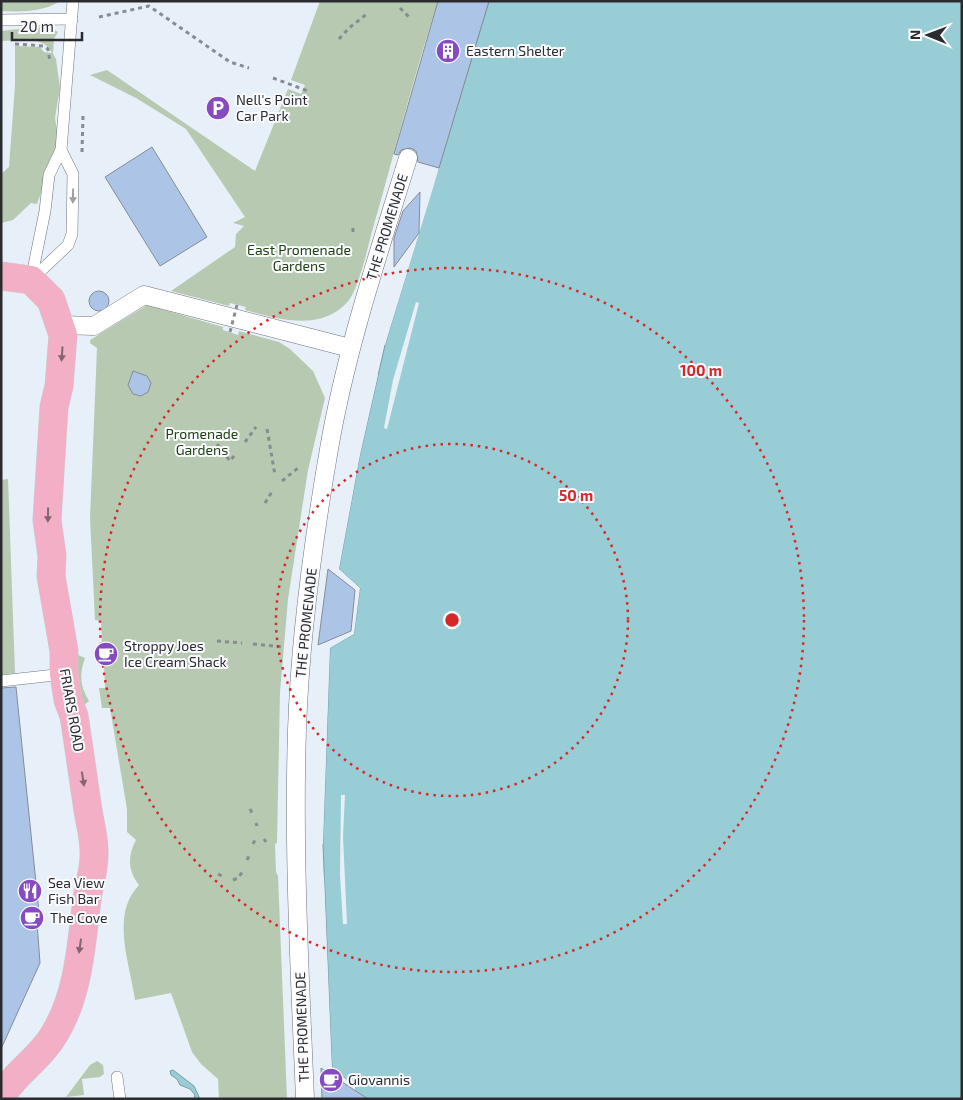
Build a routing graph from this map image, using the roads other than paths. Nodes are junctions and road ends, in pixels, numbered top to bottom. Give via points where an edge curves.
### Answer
1 (73, 1) edge
2 (72, 19) junction
3 (1, 20) edge
4 (61, 150) junction
5 (408, 158) dead end
6 (1, 276) edge
7 (31, 280) junction
8 (61, 326) junction
9 (350, 348) junction
10 (64, 674) junction
11 (1, 681) edge
12 (117, 1077) dead end
13 (1, 1096) edge
14 (120, 1099) edge
15 (305, 1099) edge

1 - 2 lane
2 - 3 lane
2 - 4 lane
4 - 7 lane via 49,176
4 -> 7 lane via 73,174 72,234 68,245
5 - 9 street, THE PROMENADE
6 - 7 main road
7 - 8 main road, FRIARS ROAD via 50,300
8 - 9 street via 94,326 144,295
8 -> 10 main road, FRIARS ROAD via 61,367 54,407 48,520 51,576 64,650
9 - 15 street, THE PROMENADE via 317,523 298,709 297,836
10 - 11 lane
10 -> 13 main road, FRIARS ROAD via 93,834 93,874 75,982 67,1009 42,1051 12,1080
12 - 14 lane

